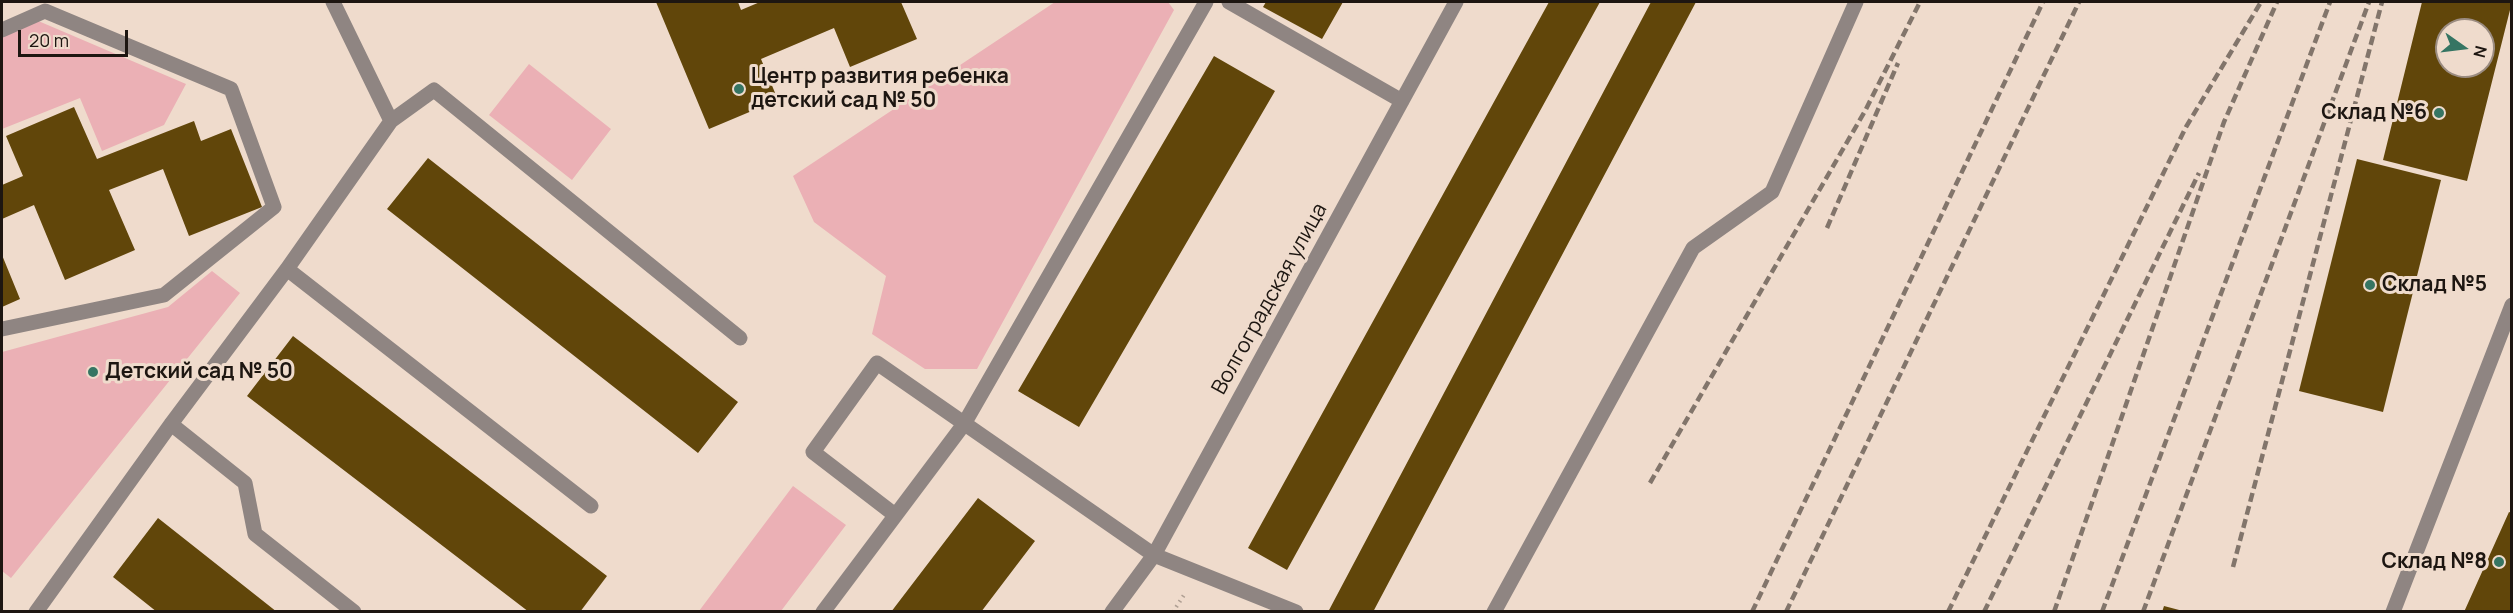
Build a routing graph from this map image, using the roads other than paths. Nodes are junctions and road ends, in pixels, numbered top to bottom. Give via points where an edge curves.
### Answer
1 (333, 2) edge
2 (1206, 2) edge
3 (1229, 2) edge
4 (1456, 2) edge
5 (1856, 2) edge
6 (2, 30) edge
7 (1402, 101) junction
8 (391, 121) junction
9 (288, 269) junction
10 (2511, 305) edge
11 (2, 329) edge
12 (740, 338) dead end
13 (171, 424) junction
14 (964, 424) junction
15 (591, 506) dead end
16 (895, 515) junction
17 (1154, 555) junction
18 (36, 612) edge
19 (354, 612) edge
20 (823, 612) edge
21 (1112, 612) edge
22 (1296, 612) edge
23 (1494, 612) edge
24 (2393, 612) edge

1 - 8 street
2 - 14 street
3 - 7 street
4 - 7 street, Волгоградская улица
5 - 23 street via 1772,192 1693,248
6 - 11 street via 45,11 231,89 274,207 164,295
7 - 17 street, Волгоградская улица
8 - 9 street
8 - 12 street via 434,90
9 - 13 street
9 - 15 street
10 - 24 street
13 - 18 street
13 - 19 street via 245,483 255,534
14 - 16 street
14 - 16 street via 877,363 813,452
14 - 17 street
16 - 20 street
17 - 21 street, Волгоградская улица
17 - 22 street

